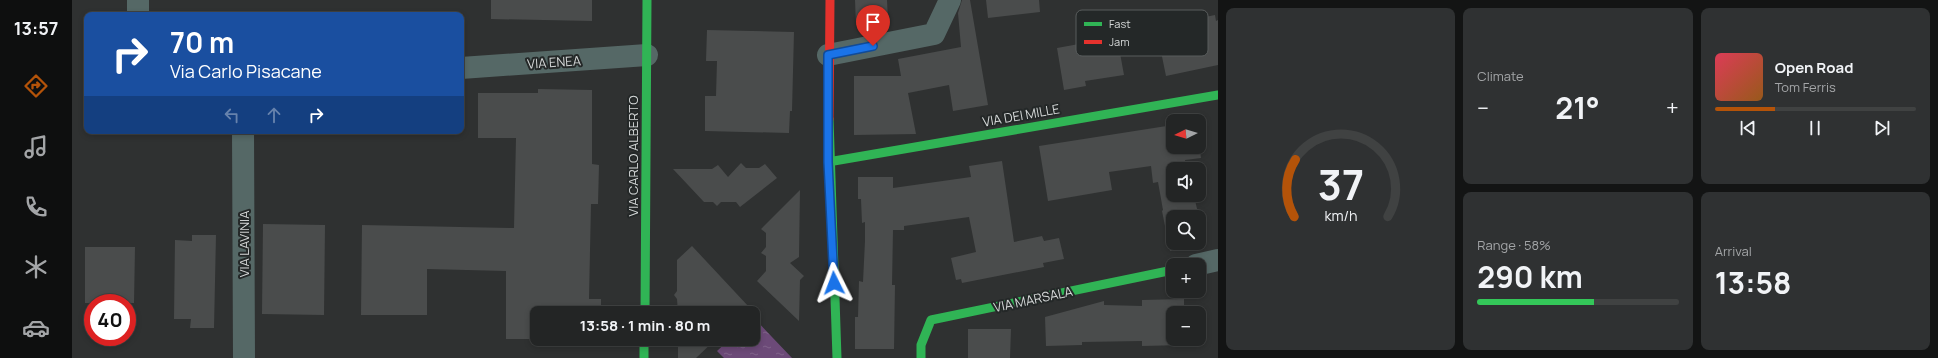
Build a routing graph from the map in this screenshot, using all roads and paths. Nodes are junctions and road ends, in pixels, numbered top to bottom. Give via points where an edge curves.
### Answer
1 (138, 0) edge
2 (647, 0) edge
3 (830, 0) edge
4 (950, 0) edge
5 (138, 12) edge
6 (647, 55) junction
7 (828, 55) junction
8 (464, 68) edge
9 (1218, 95) edge
10 (243, 134) edge
11 (828, 162) junction
12 (1218, 260) edge
13 (1206, 263) edge
14 (1166, 271) edge
15 (645, 306) edge
16 (644, 346) edge
17 (244, 358) edge
18 (644, 358) edge
19 (837, 358) edge
20 (921, 358) edge

1 - 5 street
2 - 6 street, VIA CARLO ALBERTO
3 - 7 street
4 - 7 street via 934,34
6 - 8 street, VIA ENEA
6 - 15 street, VIA CARLO ALBERTO
7 - 11 street
9 - 11 street, VIA DEI MILLE
10 - 17 street, VIA LAVINIA
11 - 19 street
12 - 13 street
14 - 20 street, VIA MARSALA via 931,320 921,345
16 - 18 street

